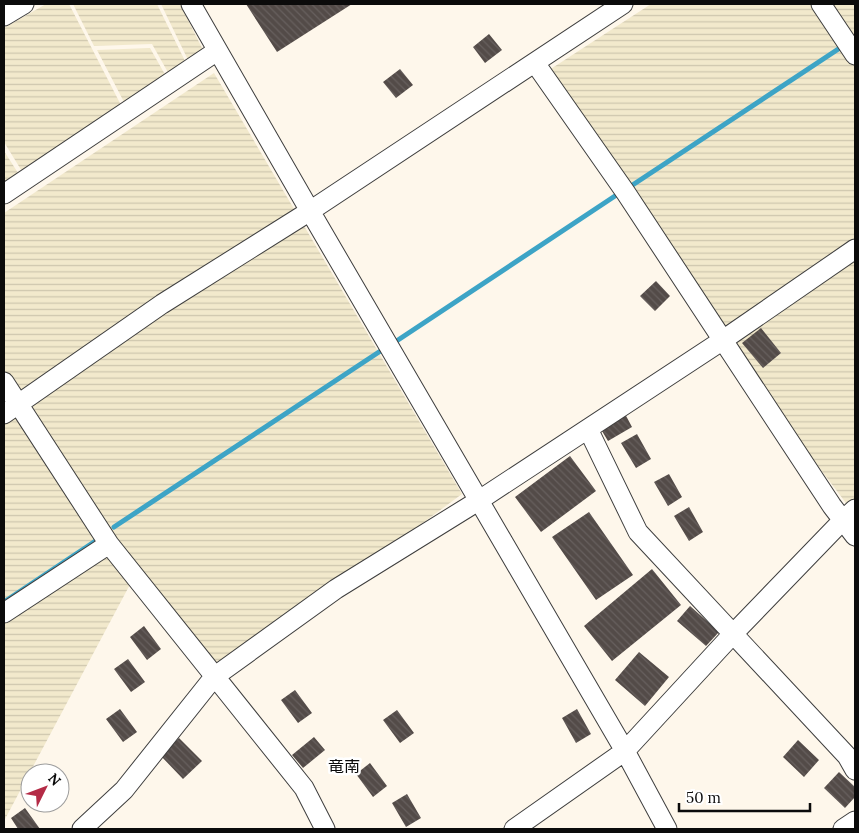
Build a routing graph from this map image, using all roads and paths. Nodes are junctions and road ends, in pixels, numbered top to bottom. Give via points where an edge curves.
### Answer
1 (24, 4) edge
2 (191, 4) edge
3 (622, 4) edge
4 (821, 4) edge
5 (4, 16) edge
6 (849, 46) edge
7 (217, 51) junction
8 (535, 63) junction
9 (4, 194) edge
10 (310, 211) junction
11 (855, 249) edge
12 (723, 340) junction
13 (4, 382) edge
14 (11, 409) edge
15 (588, 429) junction
16 (478, 500) junction
17 (849, 515) edge
18 (855, 536) edge
19 (109, 544) junction
20 (4, 613) edge
21 (733, 634) junction
22 (214, 677) junction
23 (625, 751) junction
24 (855, 770) edge
25 (855, 822) edge
26 (82, 829) edge
27 (325, 829) edge
28 (514, 829) edge
29 (667, 829) edge
30 (843, 829) edge

1 - 5 street
2 - 7 street
3 - 8 street
4 - 6 street
7 - 9 street
7 - 10 street
8 - 10 street
8 - 12 street
10 - 14 street via 162,304
10 - 16 street
11 - 12 street
12 - 15 street
12 - 17 street
13 - 14 street
14 - 19 street
15 - 16 street
15 - 21 street via 638,532
16 - 22 street via 336,589
16 - 23 street
17 - 18 street
17 - 21 street
19 - 20 street
19 - 22 street
21 - 23 street
21 - 24 street via 847,756
22 - 26 street via 124,790
22 - 27 street via 304,788
23 - 28 street
23 - 29 street
25 - 30 street

